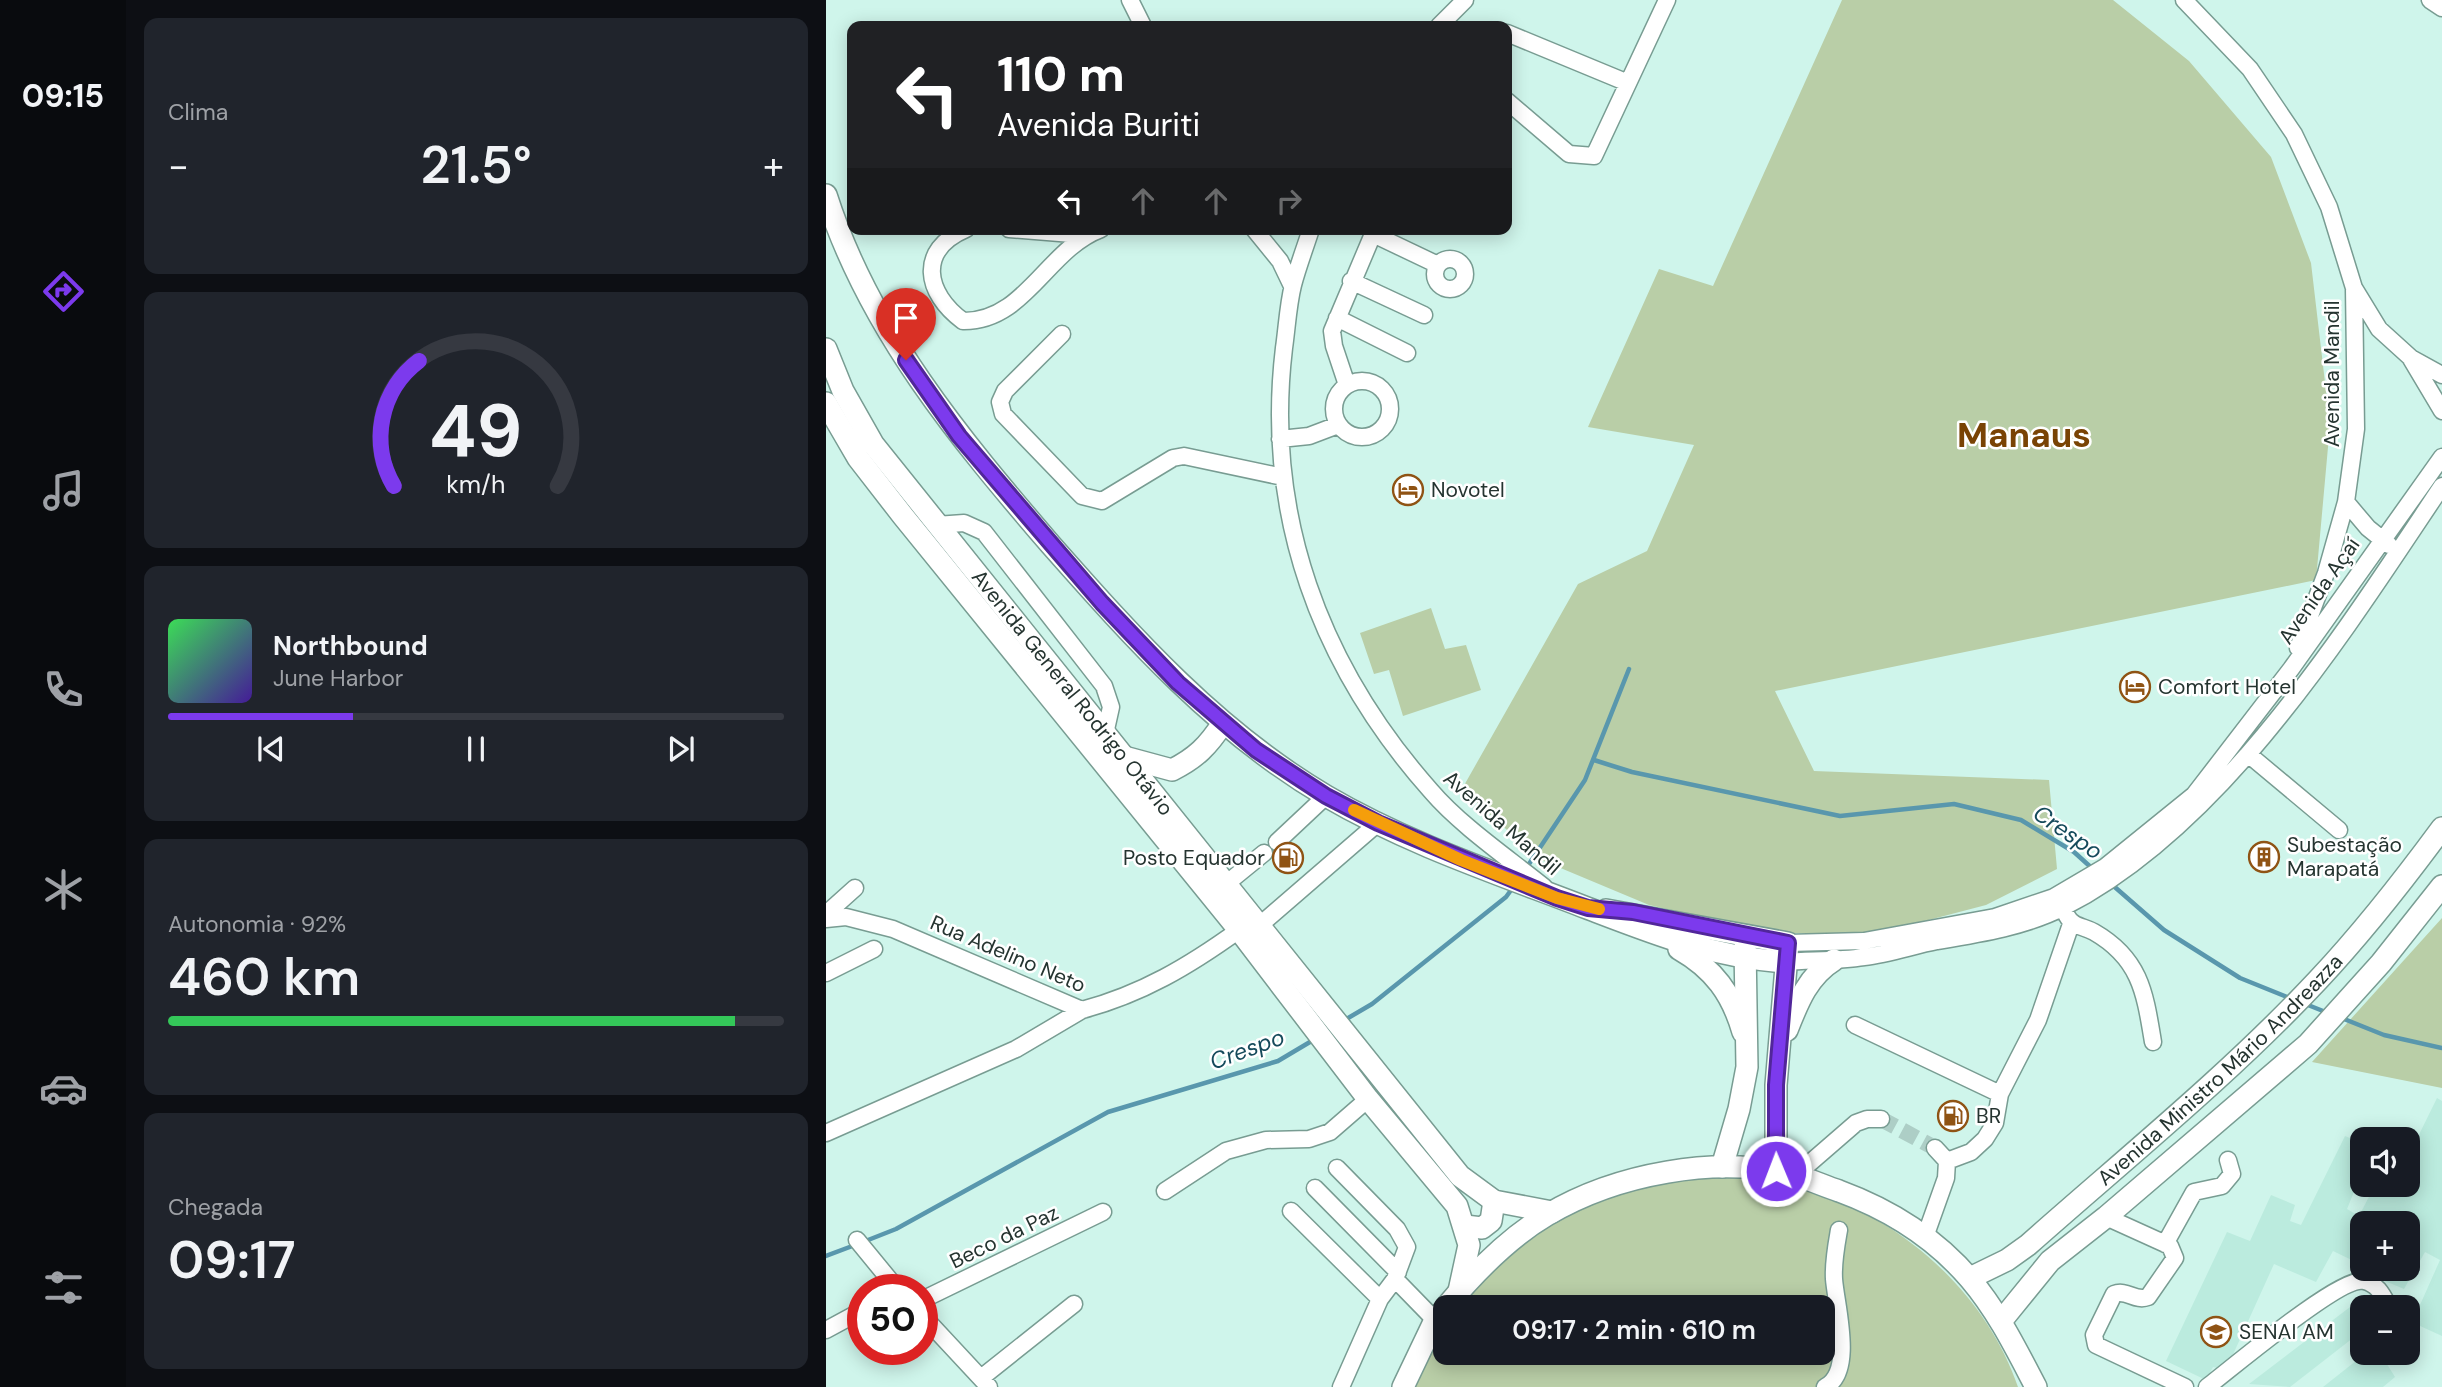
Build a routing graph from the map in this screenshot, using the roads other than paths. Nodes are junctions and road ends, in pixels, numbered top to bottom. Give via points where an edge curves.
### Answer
1 (1130, 0) edge
2 (1465, 0) edge
3 (1667, 0) edge
4 (2184, 0) edge
5 (2430, 0) edge
6 (2442, 8) edge
7 (1140, 21) edge
8 (1445, 21) edge
9 (1512, 35) edge
10 (1628, 83) junction
11 (1512, 104) edge
12 (826, 195) edge
13 (951, 235) edge
14 (1084, 235) edge
15 (1259, 235) edge
16 (1309, 235) edge
17 (1373, 235) edge
18 (1380, 235) edge
19 (1438, 265) dead end
20 (1351, 281) junction
21 (1293, 286) junction
22 (2354, 288) junction
23 (1424, 315) dead end
24 (1337, 318) junction
25 (1062, 334) dead end
26 (827, 353) edge
27 (1407, 353) dead end
28 (2411, 358) junction
29 (2442, 375) edge
30 (1347, 385) junction
31 (826, 403) edge
32 (2442, 411) edge
33 (1336, 420) junction
34 (1279, 433) junction
35 (2442, 457) edge
36 (1283, 477) junction
37 (2442, 486) edge
38 (2346, 502) junction
39 (936, 525) junction
40 (2381, 539) junction
41 (2399, 551) junction
42 (2291, 669) junction
43 (1223, 723) junction
44 (1105, 734) junction
45 (2248, 754) junction
46 (1124, 757) junction
47 (1326, 796) junction
48 (1378, 823) junction
49 (2442, 828) edge
50 (2339, 830) dead end
51 (1277, 842) dead end
52 (1264, 853) dead end
53 (1226, 884) junction
54 (2442, 886) edge
55 (855, 888) dead end
56 (1557, 898) junction
57 (2058, 903) junction
58 (1588, 908) junction
59 (826, 916) edge
60 (2071, 924) junction
61 (1260, 925) junction
62 (1239, 930) junction
63 (1656, 936) junction
64 (1746, 937) junction
65 (874, 949) dead end
66 (1787, 952) junction
67 (1744, 959) junction
68 (1834, 960) junction
69 (826, 973) edge
70 (1082, 1010) junction
71 (1855, 1025) dead end
72 (2152, 1042) dead end
73 (1748, 1050) junction
74 (1778, 1051) junction
75 (2000, 1094) junction
76 (1368, 1099) junction
77 (1881, 1119) tunnel mouth
78 (826, 1133) edge
79 (1935, 1148) tunnel mouth
80 (2228, 1160) dead end
81 (1947, 1161) junction
82 (1722, 1167) junction
83 (1337, 1168) dead end
84 (1786, 1173) junction
85 (1315, 1188) dead end
86 (1165, 1191) dead end
87 (1494, 1201) junction
88 (1291, 1211) dead end
89 (1103, 1212) dead end
90 (1552, 1212) junction
91 (2106, 1217) junction
92 (1465, 1226) junction
93 (1839, 1230) dead end
94 (1925, 1237) junction
95 (857, 1240) dead end
96 (2165, 1244) junction
97 (885, 1274) edge
98 (1397, 1275) junction
99 (1969, 1278) junction
100 (938, 1292) edge
101 (1450, 1295) edge
102 (1457, 1295) edge
103 (2381, 1295) edge
104 (1380, 1299) junction
105 (1433, 1299) edge
106 (1074, 1304) dead end
107 (847, 1319) edge
108 (2001, 1320) junction
109 (826, 1330) edge
110 (1433, 1331) edge
111 (938, 1332) edge
112 (985, 1382) edge
113 (1341, 1387) edge
114 (1403, 1387) edge
115 (1825, 1387) edge
116 (2036, 1387) edge
117 (2185, 1387) edge
118 (2207, 1387) edge

1 - 7 street
2 - 8 street
3 - 10 street
4 - 22 street, Avenida Mandil via 2249,69 2294,134 2329,208
5 - 6 street
9 - 10 street
10 - 11 street via 1594,156 1569,154
12 - 43 main road via 857,274 884,324 959,436 1102,603
13 - 14 street via 940,246 933,273 935,294 962,321 993,318 1009,307
15 - 21 street
16 - 21 street, Avenida Mandil
17 - 20 street
18 - 19 street
20 - 23 street
20 - 24 street
21 - 34 street, Avenida Mandil via 1280,377
22 - 28 street, Avenida Mandil via 2379,329
22 - 38 street, Avenida Mandil via 2356,429
24 - 27 street
24 - 30 street via 1332,337
25 - 36 street via 1004,391 1000,402 1003,414 1082,496 1102,501 1173,458 1184,456
26 - 39 main road, Avenida General Rodrigo Otávio via 842,391 873,444
28 - 29 street, Avenida Mandil
28 - 32 street
30 - 33 street via 1339,393
30 - 33 street via 1369,381 1384,391 1390,417 1368,437 1348,434
31 - 62 main road, Avenida General Rodrigo Otávio via 858,458 902,516
33 - 34 street
34 - 36 street, Avenida Mandil
35 - 40 street, Avenida Açaí
36 - 56 street, Avenida Mandil via 1291,533 1322,628 1370,716 1432,793
37 - 41 street, Avenida Açaí
38 - 40 street
38 - 42 street, Avenida Mandil
39 - 44 main road, Avenida General Rodrigo Otávio
39 - 44 street via 964,523 984,533 1104,686 1111,707
40 - 41 street
40 - 42 street, Avenida Açaí
41 - 45 street, Avenida Açaí
42 - 57 street, Avenida Açaí via 2194,795
43 - 46 main road via 1193,760 1172,770
43 - 47 main road
44 - 46 main road, Avenida General Rodrigo Otávio
45 - 50 street
45 - 57 street, Avenida Açaí via 2203,804 2109,881
46 - 53 main road, Avenida General Rodrigo Otávio
47 - 48 main road
47 - 51 street
48 - 56 main road
48 - 61 street
49 - 99 main road, Avenida Ministro Mário Andreazza via 2384,906 2264,1034 2028,1245
52 - 53 street
53 - 61 main road, Avenida General Rodrigo Otávio
54 - 91 main road, Avenida Ministro Mário Andreazza via 2308,1044
55 - 59 street, Rua Adelino Neto
56 - 58 main road
57 - 60 street
57 - 66 street, Avenida Açaí
57 - 68 street, Avenida Açaí via 1999,930
58 - 63 main road
58 - 64 main road via 1633,912
59 - 70 street, Rua Adelino Neto via 892,929
60 - 72 street via 2094,932 2132,966 2144,986
60 - 75 street via 2042,1009
61 - 87 main road, Avenida General Rodrigo Otávio via 1460,1176
62 - 70 street, Rua Adelino Neto via 1153,986
62 - 76 main road, Avenida General Rodrigo Otávio
63 - 67 main road
63 - 73 main road via 1701,962 1724,986
64 - 66 main road
64 - 67 main road
65 - 69 street
66 - 67 main road
66 - 68 street, Avenida Açaí
66 - 74 main road
67 - 73 main road
68 - 74 main road via 1821,968 1800,999
70 - 78 street via 1016,1049
71 - 75 street
73 - 82 main road via 1739,1110
74 - 84 main road
75 - 81 street via 1995,1123 1985,1139 1971,1152
76 - 86 street via 1330,1132 1309,1139 1266,1140 1226,1152
76 - 92 main road, Avenida General Rodrigo Otávio via 1457,1206
77 - 84 street via 1856,1123
79 - 81 street
80 - 96 street via 2232,1174 2222,1186 2194,1192
81 - 94 street via 1947,1178
82 - 84 main road
82 - 90 main road via 1632,1179
83 - 98 street via 1397,1229 1407,1247
84 - 94 main road via 1873,1203
85 - 98 street
87 - 90 main road, Avenida General Rodrigo Otávio
87 - 92 main road via 1491,1221 1482,1228
88 - 104 street
89 - 100 street, Beco da Paz
90 - 102 main road via 1502,1247
91 - 96 street
91 - 108 main road, Avenida Ministro Mário Andreazza via 2050,1261
92 - 101 main road, Avenida General Rodrigo Otávio via 1469,1245
93 - 115 street via 1833,1277 1842,1358 1837,1375
94 - 99 main road
95 - 97 street
96 - 117 street via 2175,1258 2151,1293 2143,1299 2114,1294 2093,1340 2100,1349
98 - 104 street
98 - 105 street
99 - 108 main road
103 - 118 street via 2374,1285 2357,1280 2347,1284
104 - 113 street
106 - 112 street
107 - 109 street
108 - 116 main road
110 - 114 main road
111 - 112 street

